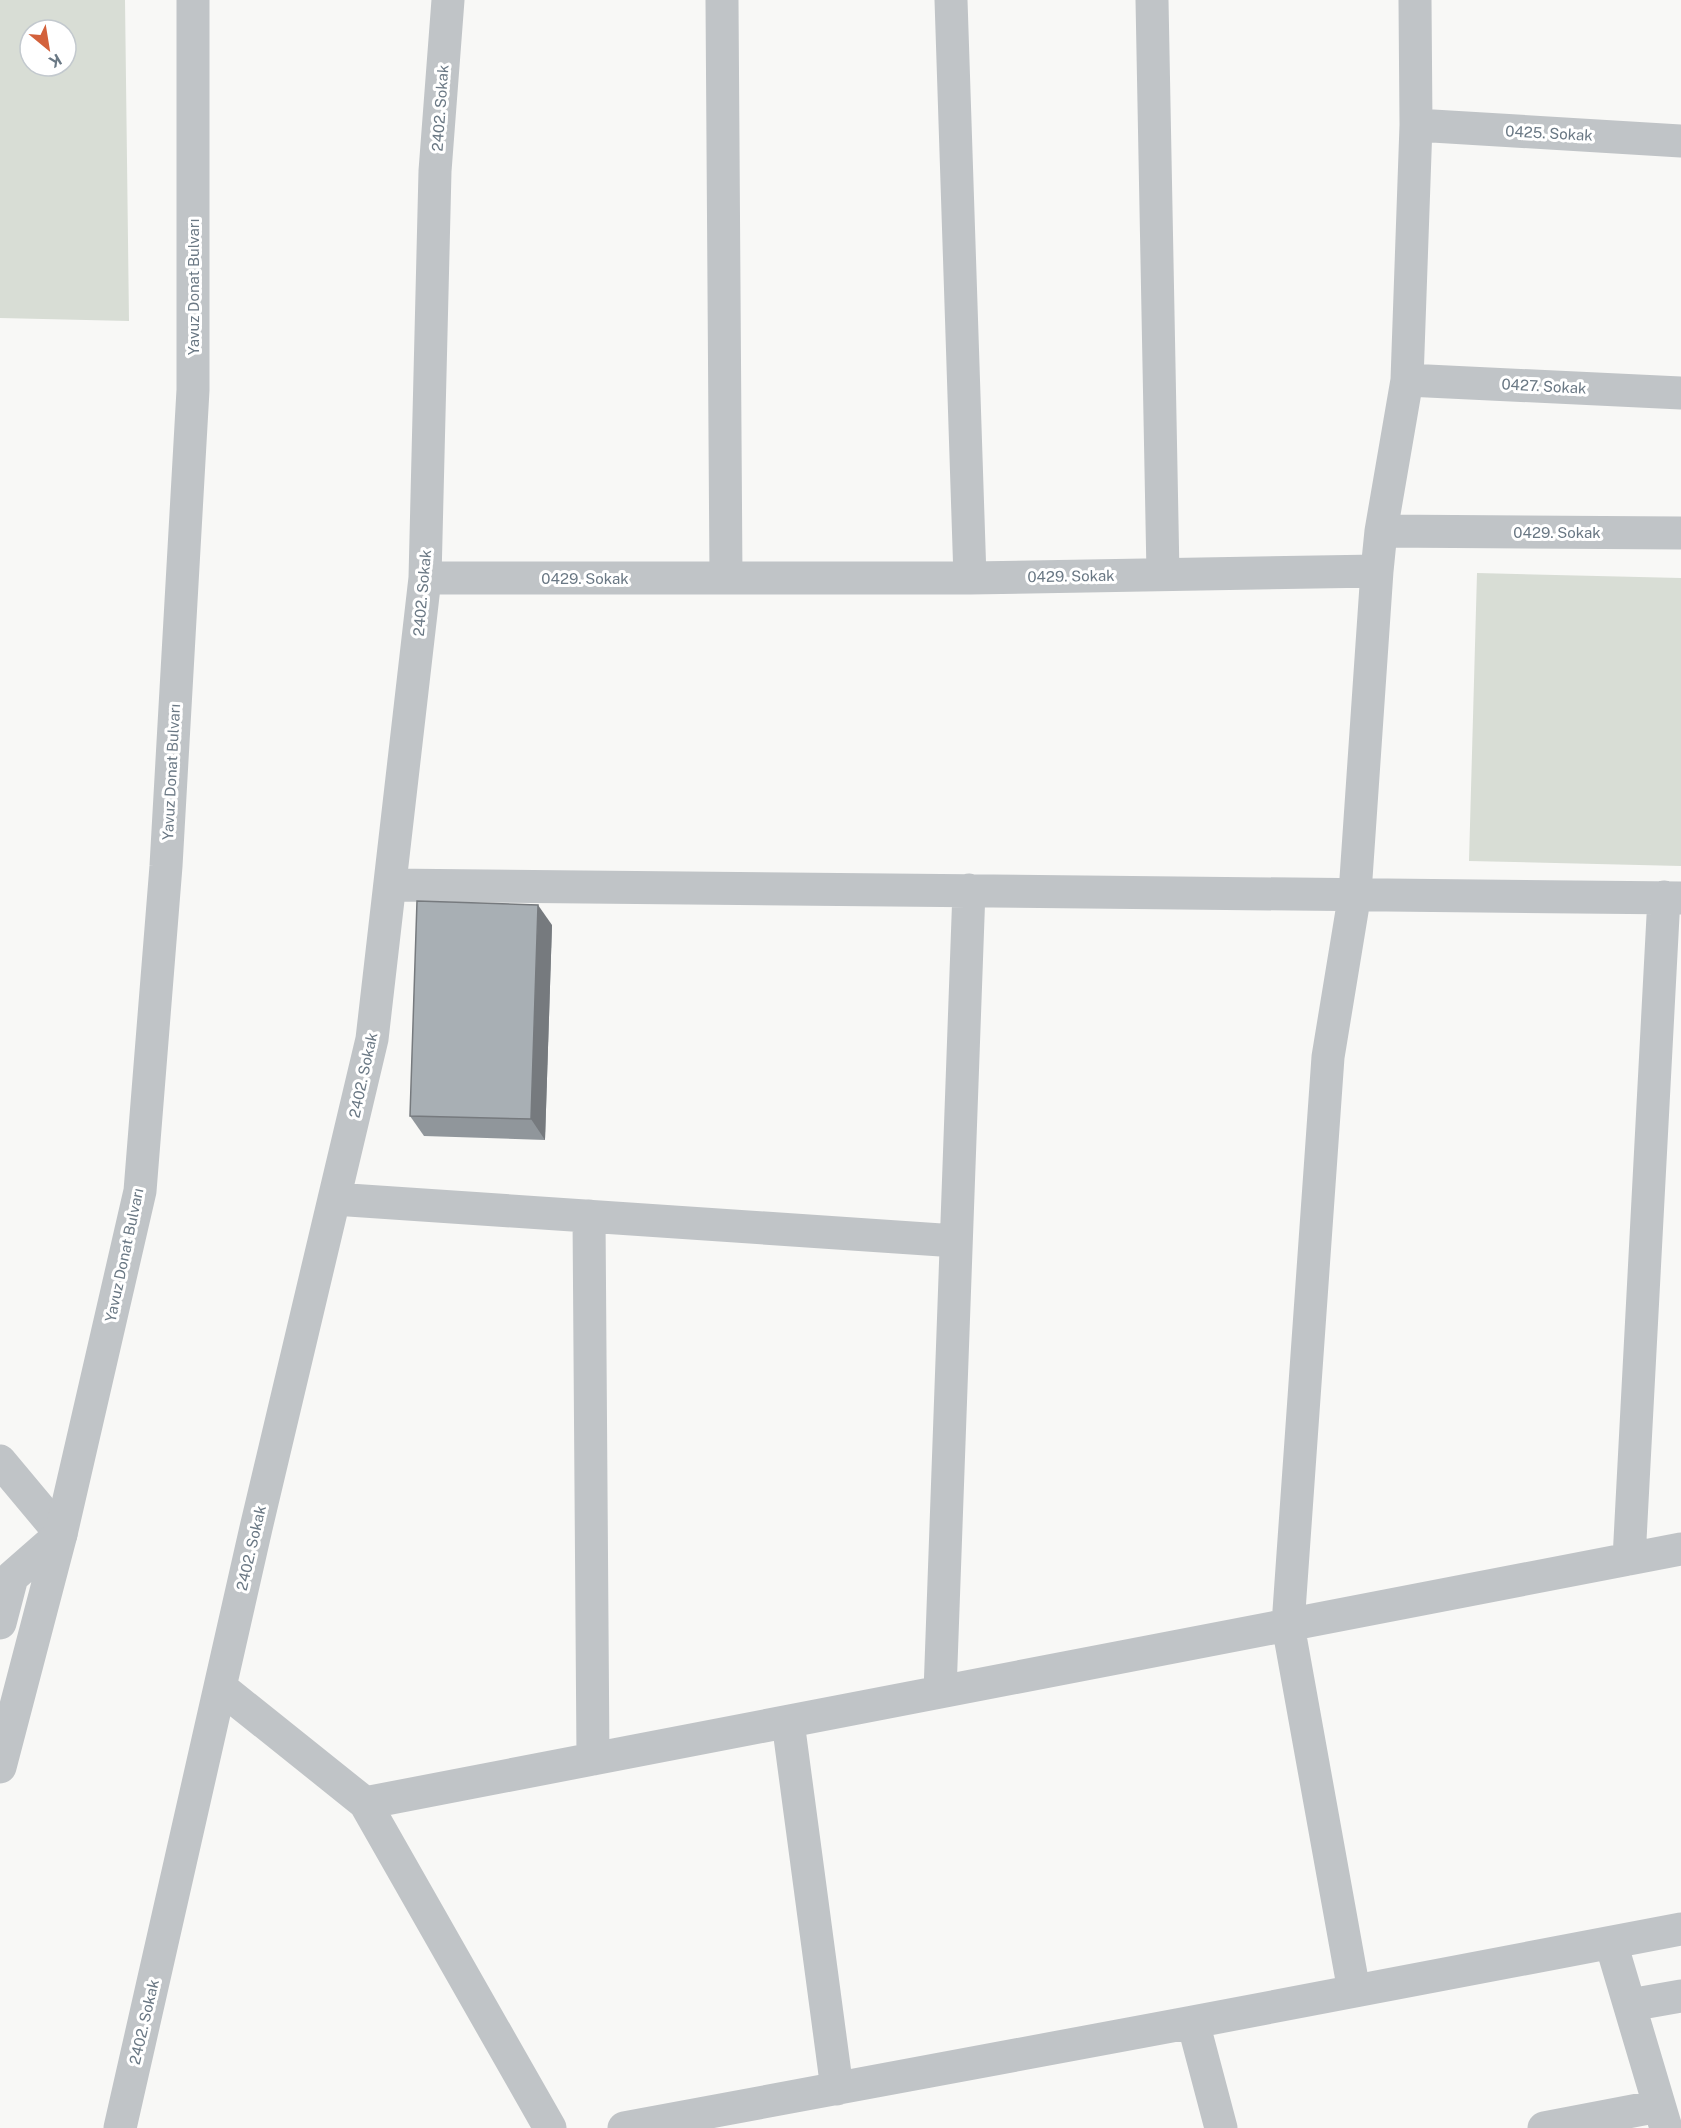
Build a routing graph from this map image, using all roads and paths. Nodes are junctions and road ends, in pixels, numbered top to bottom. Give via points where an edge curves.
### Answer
1 (193, 0) edge
2 (448, 0) edge
3 (722, 0) edge
4 (951, 0) edge
5 (1152, 0) edge
6 (1415, 0) edge
7 (1416, 125) junction
8 (1681, 141) edge
9 (1407, 380) junction
10 (1681, 393) edge
11 (1382, 531) junction
12 (1681, 533) edge
13 (1377, 571) junction
14 (1163, 574) junction
15 (425, 578) junction
16 (726, 578) junction
17 (970, 578) junction
18 (390, 885) junction
19 (969, 890) junction
20 (1355, 893) junction
21 (1673, 898) edge
22 (334, 1199) junction
23 (589, 1216) junction
24 (956, 1241) junction
25 (0, 1461) edge
26 (61, 1534) junction
27 (1681, 1549) edge
28 (1629, 1559) junction
29 (0, 1623) edge
30 (1288, 1625) junction
31 (220, 1686) junction
32 (940, 1692) junction
33 (788, 1722) junction
34 (593, 1760) junction
35 (0, 1767) edge
36 (365, 1803) junction
37 (1681, 1929) edge
38 (1611, 1943) junction
39 (1354, 1992) junction
40 (1681, 1996) edge
41 (1630, 2006) junction
42 (1193, 2022) junction
43 (837, 2089) junction
44 (1662, 2117) edge
45 (120, 2128) edge
46 (550, 2128) edge
47 (624, 2128) edge
48 (1221, 2128) edge
49 (1544, 2128) edge

1 - 26 street, Yavuz Donat Bulvarı via 193,390 166,866 140,1191
2 - 15 street, 2402. Sokak via 435,171
3 - 16 street
4 - 17 street
5 - 14 street
6 - 7 street
7 - 8 street, 0425. Sokak
7 - 9 street
9 - 10 street, 0427. Sokak
9 - 11 street
11 - 12 street, 0429. Sokak
11 - 13 street
13 - 14 street, 0429. Sokak
13 - 20 street
14 - 17 street, 0429. Sokak
15 - 16 street, 0429. Sokak
15 - 18 street, 2402. Sokak
16 - 17 street, 0429. Sokak
18 - 19 street
18 - 22 street, 2402. Sokak via 372,1039
19 - 20 street
19 - 24 street
20 - 21 street
20 - 30 street via 1328,1058
21 - 28 street
22 - 23 street
22 - 31 street, 2402. Sokak
23 - 24 street
23 - 34 street
24 - 32 street
25 - 26 street
26 - 29 street via 12,1578
26 - 35 street, Yavuz Donat Bulvarı
27 - 28 street
28 - 30 street
30 - 32 street
30 - 39 street
31 - 36 street
31 - 45 street, 2402. Sokak
32 - 33 street
33 - 34 street
33 - 43 street
34 - 36 street
36 - 46 street
37 - 38 street
38 - 39 street
38 - 41 street
39 - 42 street
40 - 41 street
41 - 44 street
42 - 43 street
42 - 48 street
43 - 47 street
44 - 49 street

